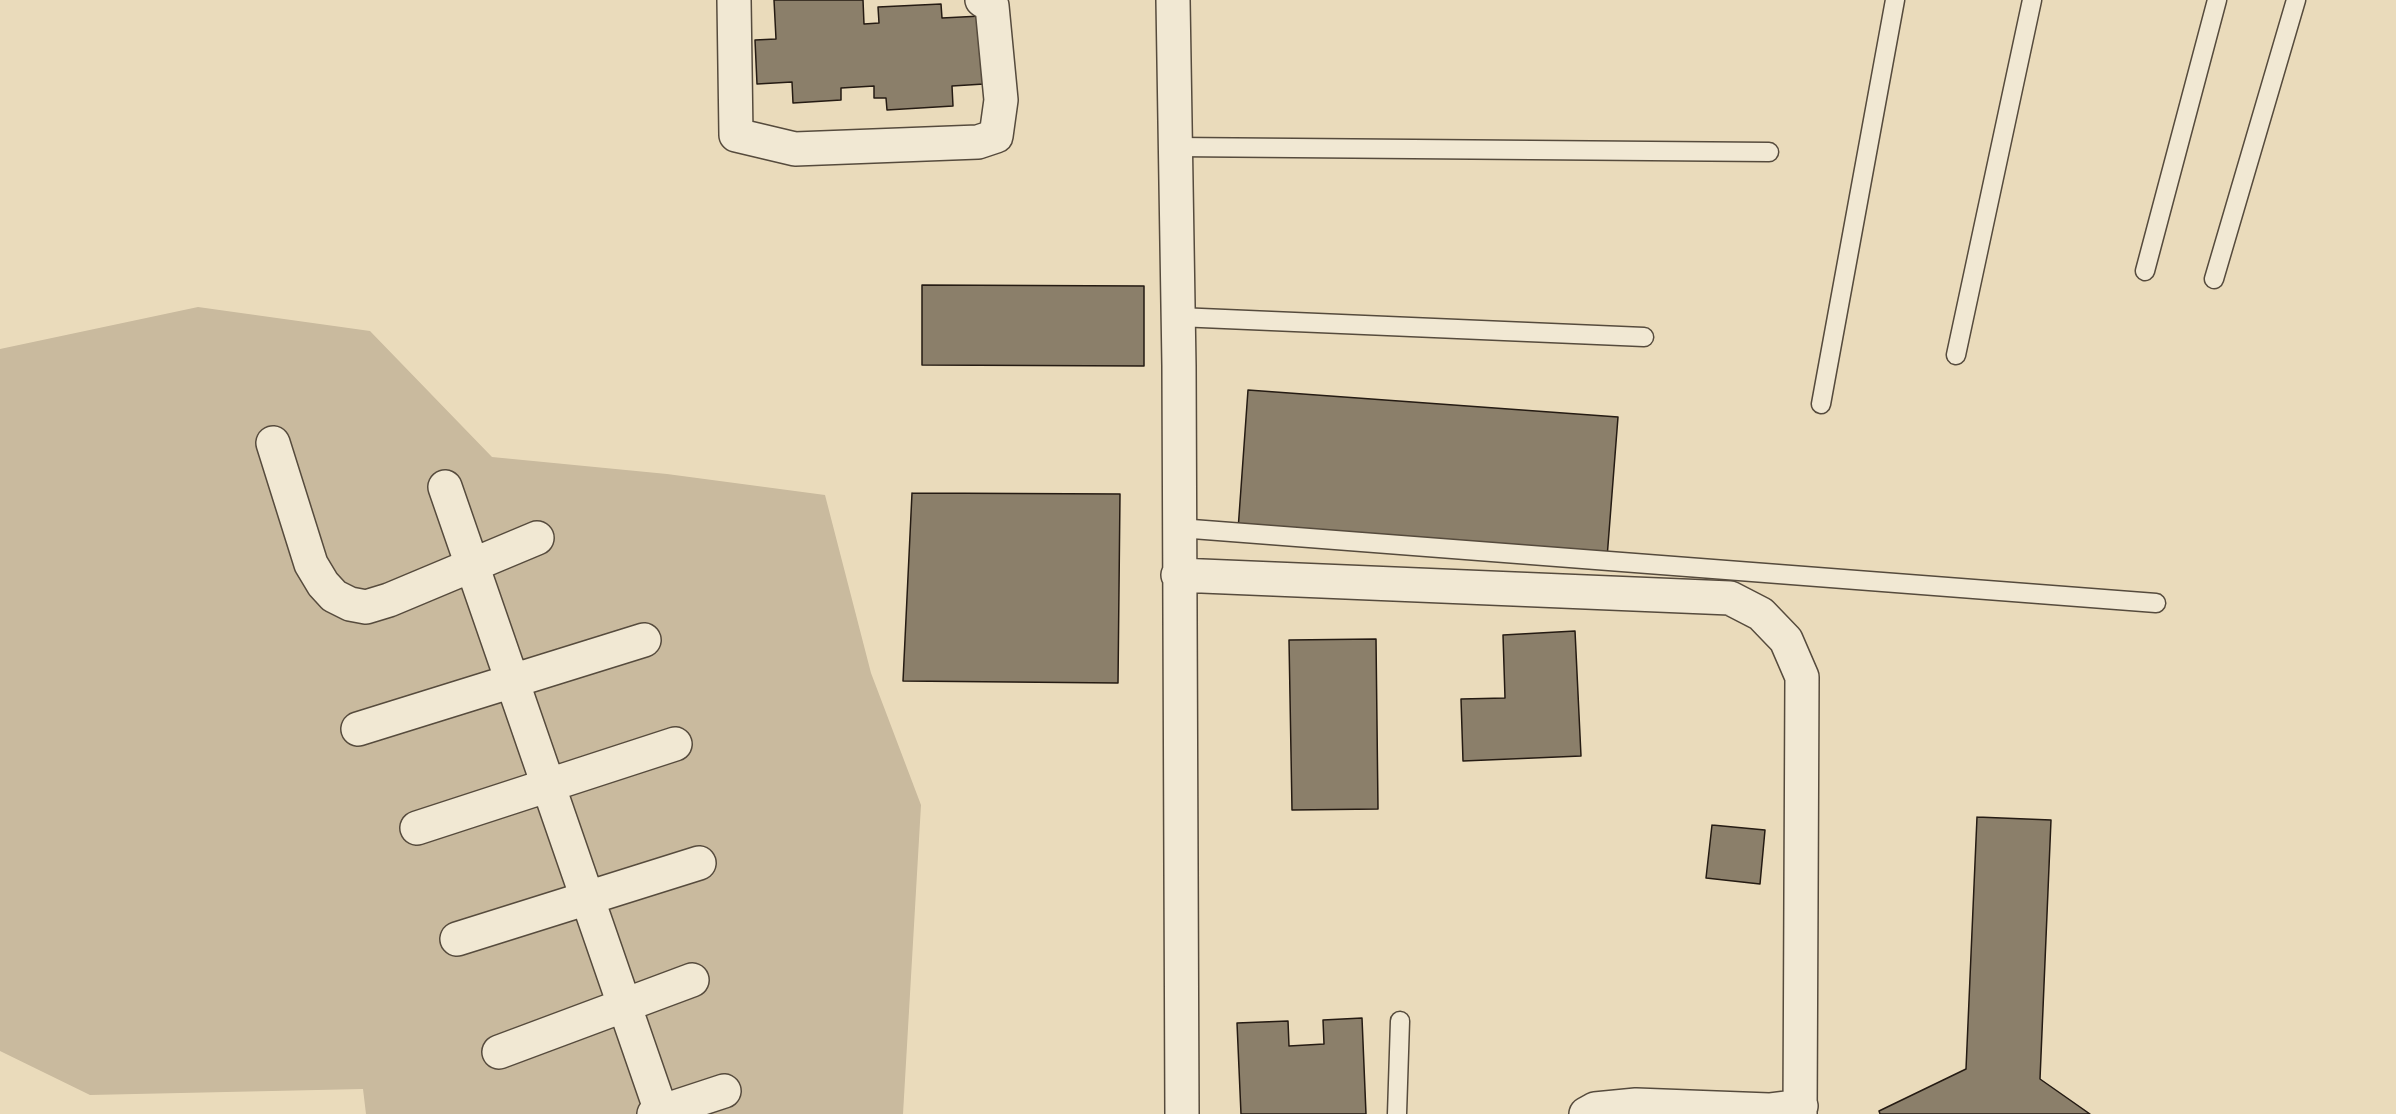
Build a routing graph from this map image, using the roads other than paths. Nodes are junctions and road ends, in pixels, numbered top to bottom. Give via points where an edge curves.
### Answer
1 (734, 0) edge
2 (981, 0) edge
3 (1173, 0) edge
4 (1895, 0) edge
5 (2032, 0) edge
6 (2217, 0) edge
7 (2296, 0) edge
8 (1175, 147) junction
9 (1769, 152) dead end
10 (2145, 271) dead end
11 (2214, 279) dead end
12 (1178, 317) junction
13 (1644, 337) dead end
14 (1956, 355) dead end
15 (1821, 404) dead end
16 (273, 443) dead end
17 (445, 487) dead end
18 (1179, 528) junction
19 (537, 538) dead end
20 (472, 567) junction
21 (1178, 575) junction
22 (2156, 603) dead end
23 (644, 639) dead end
24 (512, 679) junction
25 (358, 729) dead end
26 (675, 744) dead end
27 (548, 786) junction
28 (417, 828) dead end
29 (699, 863) dead end
30 (588, 899) junction
31 (457, 939) dead end
32 (692, 980) dead end
33 (624, 1006) junction
34 (1400, 1021) dead end
35 (499, 1052) dead end
36 (724, 1091) dead end
37 (1801, 1110) edge
38 (1750, 1112) edge
39 (659, 1113) edge
40 (1182, 1114) edge
41 (1397, 1114) edge
42 (1586, 1114) edge

1 - 2 street via 736,135 795,149 978,142 996,136 1001,100 992,6
3 - 8 street
4 - 15 lane
5 - 14 lane
6 - 10 lane
7 - 11 lane
8 - 9 lane
8 - 12 street
12 - 13 lane
12 - 18 street
16 - 20 street via 311,564 334,596 366,607
17 - 20 street
18 - 21 street
18 - 22 lane
19 - 20 street
20 - 24 street
21 - 37 street via 1730,598 1761,614 1786,640 1802,677
21 - 40 street
23 - 24 street
24 - 25 street
24 - 27 street
26 - 27 street
27 - 28 street
27 - 30 street
29 - 30 street
30 - 31 street
30 - 33 street
32 - 33 street
33 - 35 street
33 - 39 street
34 - 41 lane
36 - 39 street
37 - 38 street
38 - 42 street via 1636,1105 1596,1108

